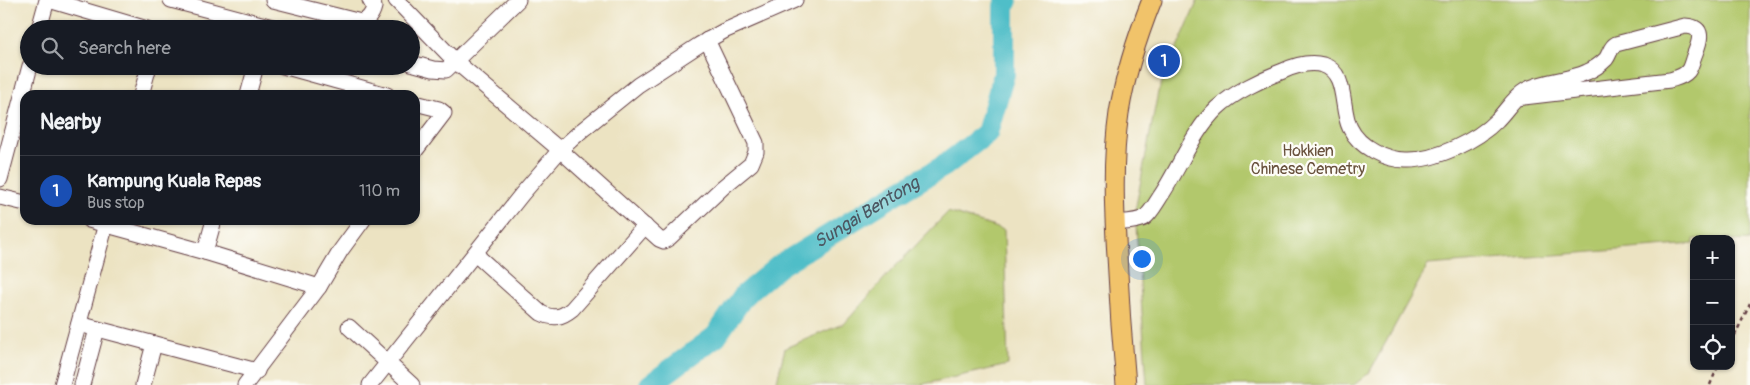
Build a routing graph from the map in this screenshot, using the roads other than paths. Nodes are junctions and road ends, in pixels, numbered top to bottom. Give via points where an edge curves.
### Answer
1 (48, 0) edge
2 (171, 0) edge
3 (273, 0) edge
4 (370, 0) edge
5 (396, 0) edge
6 (518, 0) edge
7 (795, 0) edge
8 (1152, 0) edge
9 (42, 20) edge
10 (116, 20) edge
11 (246, 20) edge
12 (353, 20) edge
13 (366, 20) edge
14 (415, 20) edge
15 (420, 25) edge
16 (707, 40) junction
17 (455, 61) junction
18 (420, 65) edge
19 (28, 75) edge
20 (147, 75) edge
21 (254, 75) edge
22 (315, 75) edge
23 (24, 90) edge
24 (142, 90) edge
25 (249, 90) edge
26 (369, 90) edge
27 (1516, 98) junction
28 (20, 104) edge
29 (420, 104) edge
30 (420, 144) edge
31 (560, 150) junction
32 (0, 179) edge
33 (0, 197) edge
34 (20, 202) edge
35 (1115, 223) junction
36 (105, 225) edge
37 (116, 225) edge
38 (213, 225) edge
39 (358, 225) edge
40 (645, 226) junction
41 (205, 252) junction
42 (475, 254) junction
43 (319, 287) junction
44 (79, 324) junction
45 (349, 327) dead end
46 (98, 328) junction
47 (154, 344) junction
48 (388, 363) junction
49 (257, 371) junction
50 (62, 385) edge
51 (82, 385) edge
52 (143, 385) edge
53 (245, 385) edge
54 (370, 385) edge
55 (412, 385) edge
56 (1126, 385) edge

1 - 9 street
1 - 10 street
2 - 11 street
3 - 12 street
4 - 13 street via 374,7
5 - 14 street
6 - 17 street
7 - 16 street
8 - 35 main road via 1134,51 1119,111 1114,171
15 - 17 street
16 - 31 street via 603,112
16 - 40 street via 754,137 756,152 751,164 669,238 664,241
17 - 18 street via 446,70
17 - 31 street
19 - 23 street
20 - 24 street
21 - 25 street
22 - 26 street
27 - 27 street via 1680,77 1689,70 1700,34 1685,26 1623,41 1613,45 1604,61 1589,71 1571,79 1538,85
27 - 35 street via 1486,131 1443,154 1406,160 1370,149 1355,137 1349,126 1337,75 1316,63 1300,64 1234,95 1217,108 1196,136 1151,211 1144,218
28 - 32 street
29 - 30 street via 444,113
31 - 40 street
31 - 42 street
33 - 34 street
35 - 56 main road
36 - 44 street
37 - 41 street
38 - 41 street
39 - 43 street
40 - 42 street via 572,309 554,318 540,313
41 - 43 street
42 - 48 street
43 - 49 street
44 - 46 street
44 - 50 street
45 - 48 street
46 - 47 street
46 - 51 street
47 - 49 street
47 - 52 street
48 - 54 street
48 - 55 street
49 - 53 street

